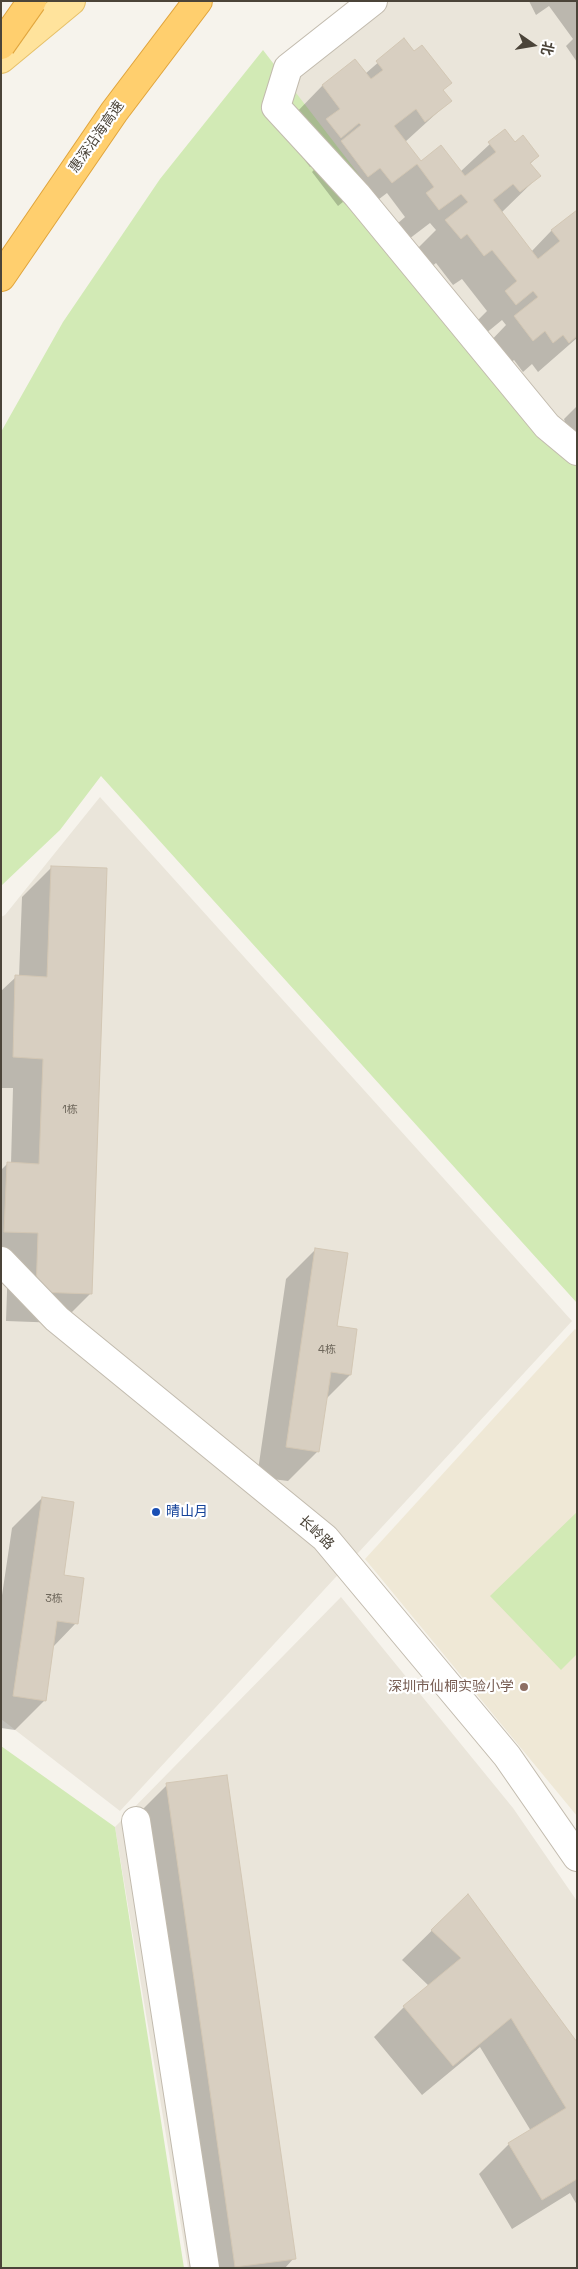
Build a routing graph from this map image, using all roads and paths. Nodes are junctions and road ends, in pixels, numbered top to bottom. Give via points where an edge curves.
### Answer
1 (32, 1) edge
2 (71, 1) edge
3 (198, 1) edge
4 (373, 1) edge
5 (1, 45) edge
6 (1, 59) edge
7 (1, 277) edge
8 (577, 451) edge
9 (1, 1261) edge
10 (136, 1821) dead end
11 (577, 1857) edge
12 (205, 2268) edge

1 - 5 highway, bridge
2 - 6 main road
3 - 7 highway, 惠深沿海高速 via 114,112
4 - 8 street via 288,68 276,107 357,195 547,426
9 - 11 street, 长岭路 via 58,1319 325,1538 507,1756
10 - 12 street

